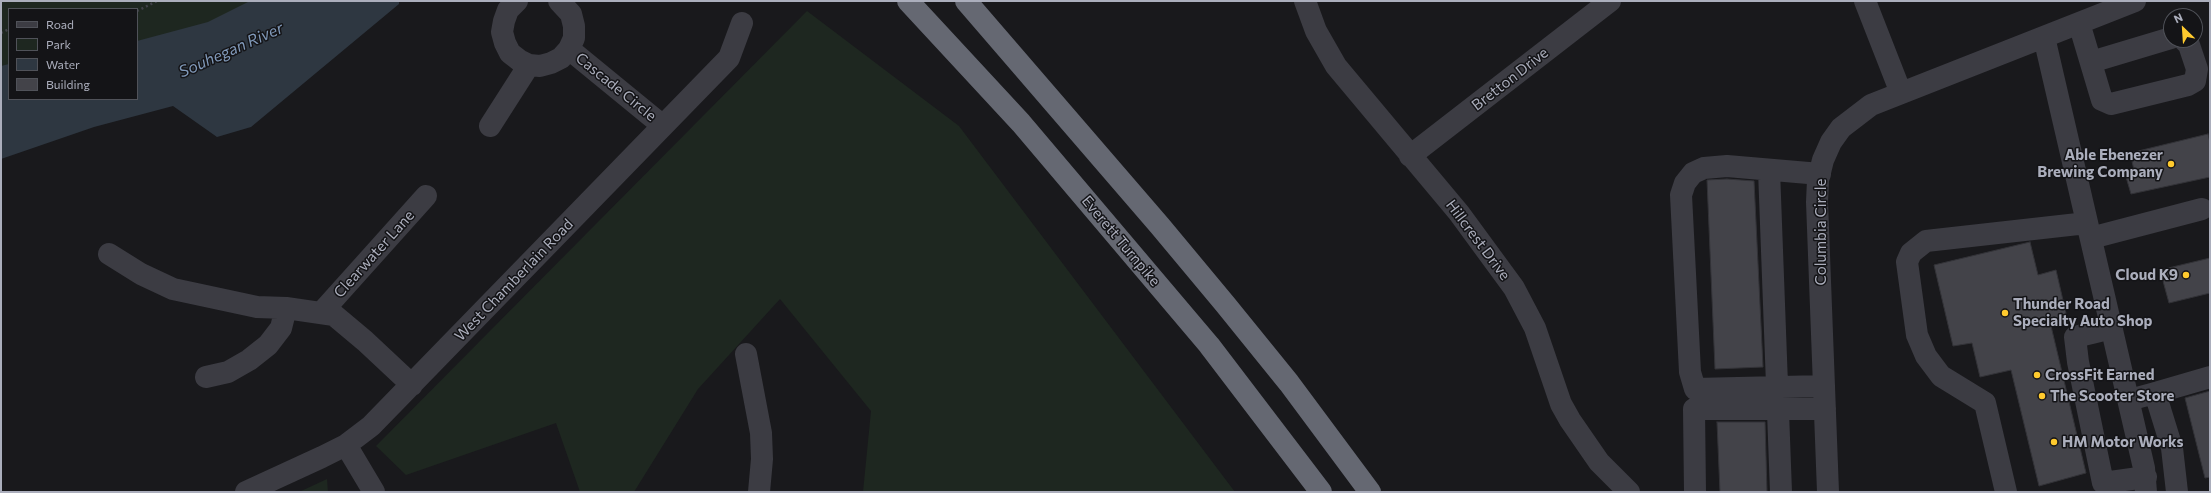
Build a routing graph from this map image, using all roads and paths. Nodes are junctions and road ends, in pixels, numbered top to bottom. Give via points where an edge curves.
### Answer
1 (157, 1) edge
2 (517, 1) edge
3 (559, 1) edge
4 (908, 1) edge
5 (966, 1) edge
6 (1305, 1) edge
7 (1610, 1) edge
8 (1865, 1) edge
9 (2136, 1) edge
10 (138, 10) edge
11 (742, 23) dead end
12 (2079, 23) junction
13 (2044, 37) junction
14 (2163, 40) edge
15 (2190, 48) edge
16 (569, 49) junction
17 (2091, 62) junction
18 (529, 65) junction
19 (1901, 93) junction
20 (490, 126) dead end
21 (664, 126) junction
22 (1410, 156) junction
23 (1769, 170) junction
24 (1820, 174) junction
25 (426, 196) dead end
26 (2202, 209) dead end
27 (2089, 230) junction
28 (109, 254) dead end
29 (286, 308) junction
30 (321, 313) junction
31 (2112, 328) junction
32 (746, 354) dead end
33 (206, 377) dead end
34 (2210, 378) edge
35 (412, 385) junction
36 (1824, 386) junction
37 (1778, 387) junction
38 (2155, 393) junction
39 (1694, 399) junction
40 (2129, 400) junction
41 (1778, 409) junction
42 (1825, 409) junction
43 (346, 445) junction
44 (2146, 484) edge
45 (2098, 488) edge
46 (246, 492) edge
47 (374, 492) edge
48 (759, 492) edge
49 (1321, 492) edge
50 (1370, 492) edge
51 (1629, 492) edge
52 (1695, 492) edge
53 (1781, 492) edge
54 (1828, 492) edge
55 (2006, 492) edge
56 (2177, 492) edge

1 - 10 path
2 - 18 street via 508,10 502,32 510,52
3 - 16 street, Cascade Circle via 571,14 574,26 574,38
4 - 49 highway, Everett Turnpike via 1021,123 1209,345
5 - 50 highway via 1225,304
6 - 22 street, Hillcrest Drive via 1325,50
7 - 22 street, Bretton Drive
8 - 19 street
9 - 12 street, Columbia Circle
11 - 21 street, West Chamberlain Road via 729,58
12 - 13 street, Columbia Circle
12 - 17 street
13 - 19 street, Columbia Circle
13 - 27 street
14 - 17 street
15 - 17 street via 2197,69 2195,80 2188,85 2111,104 2102,100
16 - 18 street, Cascade Circle via 551,64
16 - 21 street, Cascade Circle
18 - 20 street
19 - 24 street, Columbia Circle via 1872,105 1841,128 1831,142
21 - 35 street, West Chamberlain Road
22 - 51 street, Hillcrest Drive via 1514,288 1534,328 1561,404 1570,420 1599,462
23 - 24 street
23 - 37 street
23 - 39 street via 1727,166 1704,168 1693,173 1685,183 1681,195 1690,372
24 - 36 street, Columbia Circle via 1818,202
25 - 30 street, Clearwater Lane
26 - 27 street
27 - 31 street
27 - 55 street via 1926,241 1911,253 1907,262 1917,334 1926,356 1941,376 1985,403
28 - 29 street via 141,274 173,289 257,307
29 - 30 street
29 - 33 street via 281,328 268,345 228,372
30 - 35 street via 334,315
31 - 40 street
31 - 45 street via 2075,338
32 - 48 street via 761,433
34 - 38 street
35 - 43 street, West Chamberlain Road via 372,426
36 - 37 street
36 - 42 street, Columbia Circle
37 - 39 street
37 - 41 street
38 - 40 street
38 - 56 street via 2172,448
39 - 41 street
39 - 52 street
40 - 44 street
41 - 42 street
41 - 53 street
42 - 54 street, Columbia Circle
43 - 46 street, West Chamberlain Road
43 - 47 street
44 - 45 street

